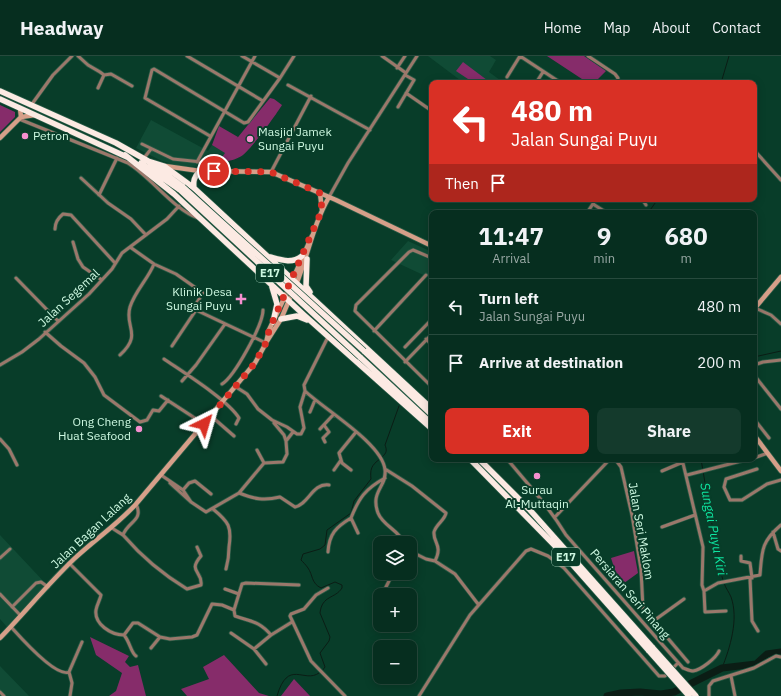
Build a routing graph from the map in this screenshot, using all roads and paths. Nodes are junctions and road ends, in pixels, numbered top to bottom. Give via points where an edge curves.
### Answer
1 (72, 56) edge
2 (78, 56) edge
3 (187, 56) edge
4 (242, 56) edge
5 (255, 56) edge
6 (294, 56) edge
7 (382, 56) edge
8 (405, 56) edge
9 (417, 56) edge
10 (520, 56) edge
11 (588, 56) edge
12 (252, 62) junction
13 (397, 68) junction
14 (543, 72) junction
15 (406, 74) junction
16 (104, 75) junction
17 (507, 77) dead end
18 (280, 78) junction
19 (538, 80) edge
20 (556, 80) edge
21 (617, 80) edge
22 (288, 85) dead end
23 (132, 86) dead end
24 (237, 86) junction
25 (98, 88) dead end
26 (0, 91) edge
27 (406, 93) junction
28 (311, 96) junction
29 (0, 99) edge
30 (263, 101) junction
31 (32, 104) junction
32 (398, 107) dead end
33 (20, 108) junction
34 (429, 108) edge
35 (224, 111) junction
36 (38, 116) junction
37 (20, 118) junction
38 (370, 130) junction
39 (210, 136) junction
40 (0, 138) edge
41 (142, 144) dead end
42 (151, 149) junction
43 (757, 153) edge
44 (125, 155) junction
45 (117, 158) junction
46 (146, 159) junction
47 (197, 162) junction
48 (164, 166) junction
49 (200, 171) junction
50 (214, 171) junction
51 (271, 172) junction
52 (81, 178) dead end
53 (781, 180) edge
54 (194, 188) junction
55 (181, 189) junction
56 (320, 193) junction
57 (99, 195) junction
58 (329, 197) junction
59 (336, 200) junction
60 (644, 202) edge
61 (593, 204) joint
62 (646, 205) dead end
63 (179, 206) junction
64 (322, 210) junction
65 (589, 210) edge
66 (602, 210) edge
67 (202, 220) junction
68 (56, 229) dead end
69 (146, 235) junction
70 (73, 242) dead end
71 (429, 245) edge
72 (130, 247) junction
73 (268, 256) junction
74 (429, 257) edge
75 (304, 258) junction
76 (115, 263) junction
77 (154, 264) junction
78 (277, 264) junction
79 (426, 275) dead end
80 (16, 278) dead end
81 (102, 280) junction
82 (780, 280) edge
83 (268, 281) junction
84 (295, 281) junction
85 (287, 299) junction
86 (316, 301) junction
87 (757, 306) edge
88 (757, 309) edge
89 (196, 310) junction
90 (263, 310) dead end
91 (304, 315) junction
92 (281, 319) junction
93 (58, 321) junction
94 (273, 322) junction
95 (312, 323) junction
96 (225, 324) junction
97 (429, 324) edge
98 (781, 324) edge
99 (374, 331) junction
100 (46, 332) junction
101 (328, 337) junction
102 (429, 337) edge
103 (255, 338) junction
104 (426, 340) junction
105 (266, 342) junction
106 (429, 342) edge
107 (172, 346) dead end
108 (405, 348) dead end
109 (362, 354) junction
110 (120, 355) dead end
111 (164, 359) dead end
112 (781, 360) edge
113 (405, 362) junction
114 (757, 364) edge
115 (0, 365) edge
116 (188, 375) junction
117 (757, 379) edge
118 (182, 381) dead end
119 (222, 384) dead end
120 (429, 384) edge
121 (236, 387) junction
122 (305, 391) junction
123 (161, 396) dead end
124 (168, 400) junction
125 (315, 400) junction
126 (223, 402) junction
127 (429, 406) edge
128 (781, 409) edge
129 (310, 412) dead end
130 (429, 412) edge
131 (333, 414) junction
132 (211, 416) junction
133 (272, 420) junction
134 (429, 421) edge
135 (757, 423) edge
136 (204, 424) junction
137 (236, 424) dead end
138 (324, 425) junction
139 (429, 426) edge
140 (320, 429) dead end
141 (293, 432) junction
142 (356, 432) junction
143 (234, 436) dead end
144 (769, 438) dead end
145 (0, 439) edge
146 (757, 439) edge
147 (286, 441) junction
148 (325, 442) dead end
149 (257, 450) dead end
150 (768, 453) junction
151 (757, 457) edge
152 (341, 460) junction
153 (473, 462) edge
154 (482, 462) edge
155 (512, 462) edge
156 (607, 462) edge
157 (617, 462) edge
158 (680, 462) edge
159 (682, 462) edge
160 (737, 462) edge
161 (264, 463) junction
162 (17, 465) dead end
163 (385, 469) junction
164 (757, 469) dead end
165 (334, 470) dead end
166 (351, 470) dead end
167 (662, 471) dead end
168 (781, 471) edge
169 (161, 475) junction
170 (687, 475) junction
171 (384, 478) junction
172 (781, 480) edge
173 (168, 482) junction
174 (329, 485) dead end
175 (182, 490) junction
176 (239, 493) junction
177 (211, 494) dead end
178 (191, 502) junction
179 (136, 504) junction
180 (212, 509) junction
181 (695, 515) junction
182 (555, 517) junction
183 (351, 518) junction
184 (781, 525) edge
185 (662, 526) dead end
186 (111, 528) junction
187 (773, 532) junction
188 (358, 533) dead end
189 (123, 535) junction
190 (400, 536) edge
191 (197, 547) dead end
192 (10, 549) dead end
193 (781, 550) edge
194 (328, 552) dead end
195 (417, 555) edge
196 (741, 556) dead end
197 (0, 558) edge
198 (435, 561) junction
199 (69, 563) junction
200 (226, 570) dead end
201 (751, 578) junction
202 (299, 585) dead end
203 (48, 587) junction
204 (328, 588) dead end
205 (225, 589) dead end
206 (704, 591) junction
207 (0, 594) edge
208 (239, 594) junction
209 (684, 599) dead end
210 (478, 604) junction
211 (12, 607) junction
212 (234, 610) junction
213 (726, 611) dead end
214 (21, 616) junction
215 (292, 622) junction
216 (652, 622) junction
217 (11, 627) junction
218 (758, 631) dead end
219 (230, 632) dead end
220 (124, 635) junction
221 (271, 635) junction
222 (160, 637) junction
223 (0, 638) edge
224 (82, 642) dead end
225 (151, 648) dead end
226 (254, 648) junction
227 (651, 649) junction
228 (719, 651) dead end
229 (136, 656) dead end
230 (781, 657) edge
231 (688, 662) dead end
232 (678, 663) junction
233 (266, 664) dead end
234 (69, 672) junction
235 (731, 676) junction
236 (0, 692) edge
237 (4, 696) edge
238 (70, 696) edge
239 (345, 696) edge
240 (418, 696) edge
241 (689, 696) edge
242 (696, 696) edge
243 (709, 696) edge
244 (735, 696) edge

1 - 31 street via 53,75
2 - 16 street
3 - 24 street
4 - 12 street
5 - 12 street
6 - 18 street
7 - 13 street
8 - 13 street
9 - 15 street
10 - 14 street
10 - 17 street
11 - 21 street via 615,74
12 - 18 street
12 - 24 street
13 - 15 street
14 - 19 street
14 - 20 street
15 - 27 street via 414,80
15 - 38 street
16 - 23 street via 111,74
16 - 25 street
18 - 30 street
22 - 28 street
24 - 30 street
24 - 35 street
26 - 31 highway, E17
27 - 32 street
27 - 34 street
28 - 38 street
28 - 51 street
29 - 33 highway, E17
30 - 35 street via 248,122 244,123
31 - 46 highway, E17
33 - 36 highway, E17
33 - 37 main road
35 - 39 street
35 - 39 street via 154,69 150,72 144,96 146,99
36 - 37 main road
36 - 44 highway, E17
37 - 40 main road
37 - 45 street
38 - 58 street
39 - 47 street
41 - 42 street
42 - 46 street
42 - 47 street via 173,159
43 - 53 street
44 - 55 highway, E17
44 - 67 highway
45 - 57 street
45 - 63 street via 142,172
46 - 48 highway
46 - 55 highway, E17
47 - 50 street via 211,163
48 - 49 main road
48 - 54 highway
49 - 50 main road
49 - 54 highway via 195,176
50 - 51 main road
51 - 56 main road
52 - 57 street
54 - 73 highway
55 - 109 highway, E17, bridge
56 - 58 main road
56 - 64 main road
57 - 69 street via 131,218
58 - 59 main road
58 - 64 main road, Jalan Bagan Lalang
59 - 64 main road
59 - 71 main road
60 - 62 street
61 - 65 street
61 - 66 street
63 - 67 street
63 - 69 street, Jalan Segemal
64 - 75 main road, Jalan Bagan Lalang
67 - 83 highway
68 - 76 street via 55,226 63,214 71,216
69 - 72 street, Jalan Segemal
70 - 81 street via 83,266
72 - 76 street, Jalan Segemal
72 - 77 street
73 - 75 highway via 282,261
73 - 78 highway
74 - 99 street via 413,250 409,252 355,308 356,314
75 - 84 main road, Jalan Bagan Lalang
75 - 86 highway via 306,286
76 - 81 street, Jalan Segemal
77 - 89 street via 176,274 203,294 194,307
77 - 110 street via 132,302 129,315 132,334 128,348
78 - 83 highway via 279,278
78 - 84 highway
79 - 99 street
80 - 93 street
81 - 93 street, Jalan Segemal
82 - 87 main road
83 - 85 highway
83 - 94 highway via 277,304
84 - 85 main road, Jalan Bagan Lalang
84 - 86 highway
85 - 91 highway
85 - 92 main road, Jalan Bagan Lalang
85 - 94 main road, Jalan Bagan Lalang
86 - 91 highway via 305,302 302,309
86 - 127 highway
88 - 98 street via 771,315
89 - 96 street
89 - 107 street
90 - 103 street via 262,322
91 - 95 highway
92 - 95 highway via 298,316
92 - 105 main road, Jalan Bagan Lalang
93 - 100 street, Jalan Segemal
94 - 105 main road, Jalan Bagan Lalang
95 - 101 highway
96 - 103 street
96 - 116 street
97 - 108 street
99 - 113 street
100 - 115 street, Jalan Segemal via 22,352
100 - 124 street via 84,362 108,399 140,422 147,420 153,410 159,411
101 - 122 street via 304,385
101 - 139 highway
102 - 104 street
103 - 105 street
103 - 119 street
104 - 106 street
104 - 113 street
105 - 121 main road, Jalan Bagan Lalang via 255,363
109 - 130 highway, E17
109 - 134 highway, E17
111 - 116 street
112 - 114 street
113 - 120 street
116 - 118 street
116 - 126 street
117 - 128 street
121 - 126 main road, Jalan Bagan Lalang
121 - 133 street via 251,398
122 - 125 street
122 - 141 street via 300,407 304,428 301,434
123 - 124 street
124 - 136 street
125 - 129 street
125 - 131 street
126 - 132 main road, Jalan Bagan Lalang
126 - 137 street via 238,416
131 - 138 street
131 - 142 street
132 - 136 main road, Jalan Bagan Lalang
132 - 143 street
133 - 141 street
133 - 147 street
135 - 144 street
136 - 169 main road, Jalan Bagan Lalang
138 - 140 street
138 - 148 street via 329,432 323,438
141 - 147 street
142 - 152 street via 339,453
142 - 163 street via 371,444
145 - 162 street via 9,449
146 - 150 main road
147 - 161 street via 287,454 283,462
149 - 161 street
150 - 151 street
150 - 168 main road
152 - 165 street
152 - 166 street
153 - 227 highway, E17
154 - 227 highway, E17 via 529,509
155 - 182 street, Persiaran Seri Pinang
156 - 182 street
157 - 216 street, Jalan Seri Maklom via 621,467 632,515 641,569 643,609
158 - 167 street
159 - 170 street
160 - 170 street
161 - 176 street
163 - 171 street
163 - 198 street via 412,486 446,513 434,532 439,549
164 - 172 street via 726,479 724,487 730,500 742,500 767,484
169 - 173 street
169 - 179 main road, Jalan Bagan Lalang
170 - 181 street
171 - 183 street via 360,497
171 - 190 street via 376,495 377,509 380,518
173 - 175 street
173 - 178 street
174 - 176 street via 318,487 300,506 295,507 280,497 255,499
175 - 177 street via 195,481
175 - 178 street
176 - 180 street
178 - 180 street via 206,512
179 - 186 main road, Jalan Bagan Lalang
179 - 189 street via 139,516
180 - 200 street via 224,519 231,530
181 - 185 street
181 - 206 street via 704,547
182 - 232 street, Persiaran Seri Pinang via 566,535
183 - 188 street
183 - 194 street via 335,529 330,536
184 - 187 street
186 - 189 street
186 - 199 main road, Jalan Bagan Lalang
187 - 193 street via 778,549
187 - 201 street via 761,551 760,576
189 - 191 street via 146,560 187,589 201,585 201,577 195,568 195,563 201,556
192 - 197 street
195 - 198 street
196 - 201 street via 741,561 750,563
198 - 210 street via 455,574
199 - 203 main road, Jalan Bagan Lalang
199 - 220 street via 101,595 96,608 98,620 110,631
201 - 206 street via 718,583
201 - 218 street via 752,620
202 - 208 street via 243,583
203 - 211 street via 41,582 36,583
203 - 214 main road, Jalan Bagan Lalang
204 - 215 street via 316,595 304,609 291,614
205 - 208 street
206 - 213 street via 705,612
207 - 211 street
208 - 212 street
209 - 216 street
210 - 232 street via 526,551 536,550 564,568 659,676 665,676
210 - 240 street
211 - 214 street
212 - 221 street via 235,616 256,622
212 - 222 street via 212,604 195,636 170,639
214 - 217 main road, Jalan Bagan Lalang
215 - 221 street
215 - 239 street via 311,661
216 - 231 street, Jalan Seri Maklom
217 - 223 main road, Jalan Bagan Lalang
217 - 234 street via 49,665 59,672
219 - 226 street
220 - 222 street via 133,623
220 - 229 street
221 - 226 street
222 - 225 street
224 - 234 street
226 - 233 street
227 - 241 highway, E17, bridge
227 - 242 highway, E17, bridge
228 - 232 street, Persiaran Seri Pinang via 716,657 697,670 685,669
230 - 235 street via 770,658 759,666
234 - 238 street via 72,683
235 - 243 street via 713,680 709,686
235 - 244 street
236 - 237 street

